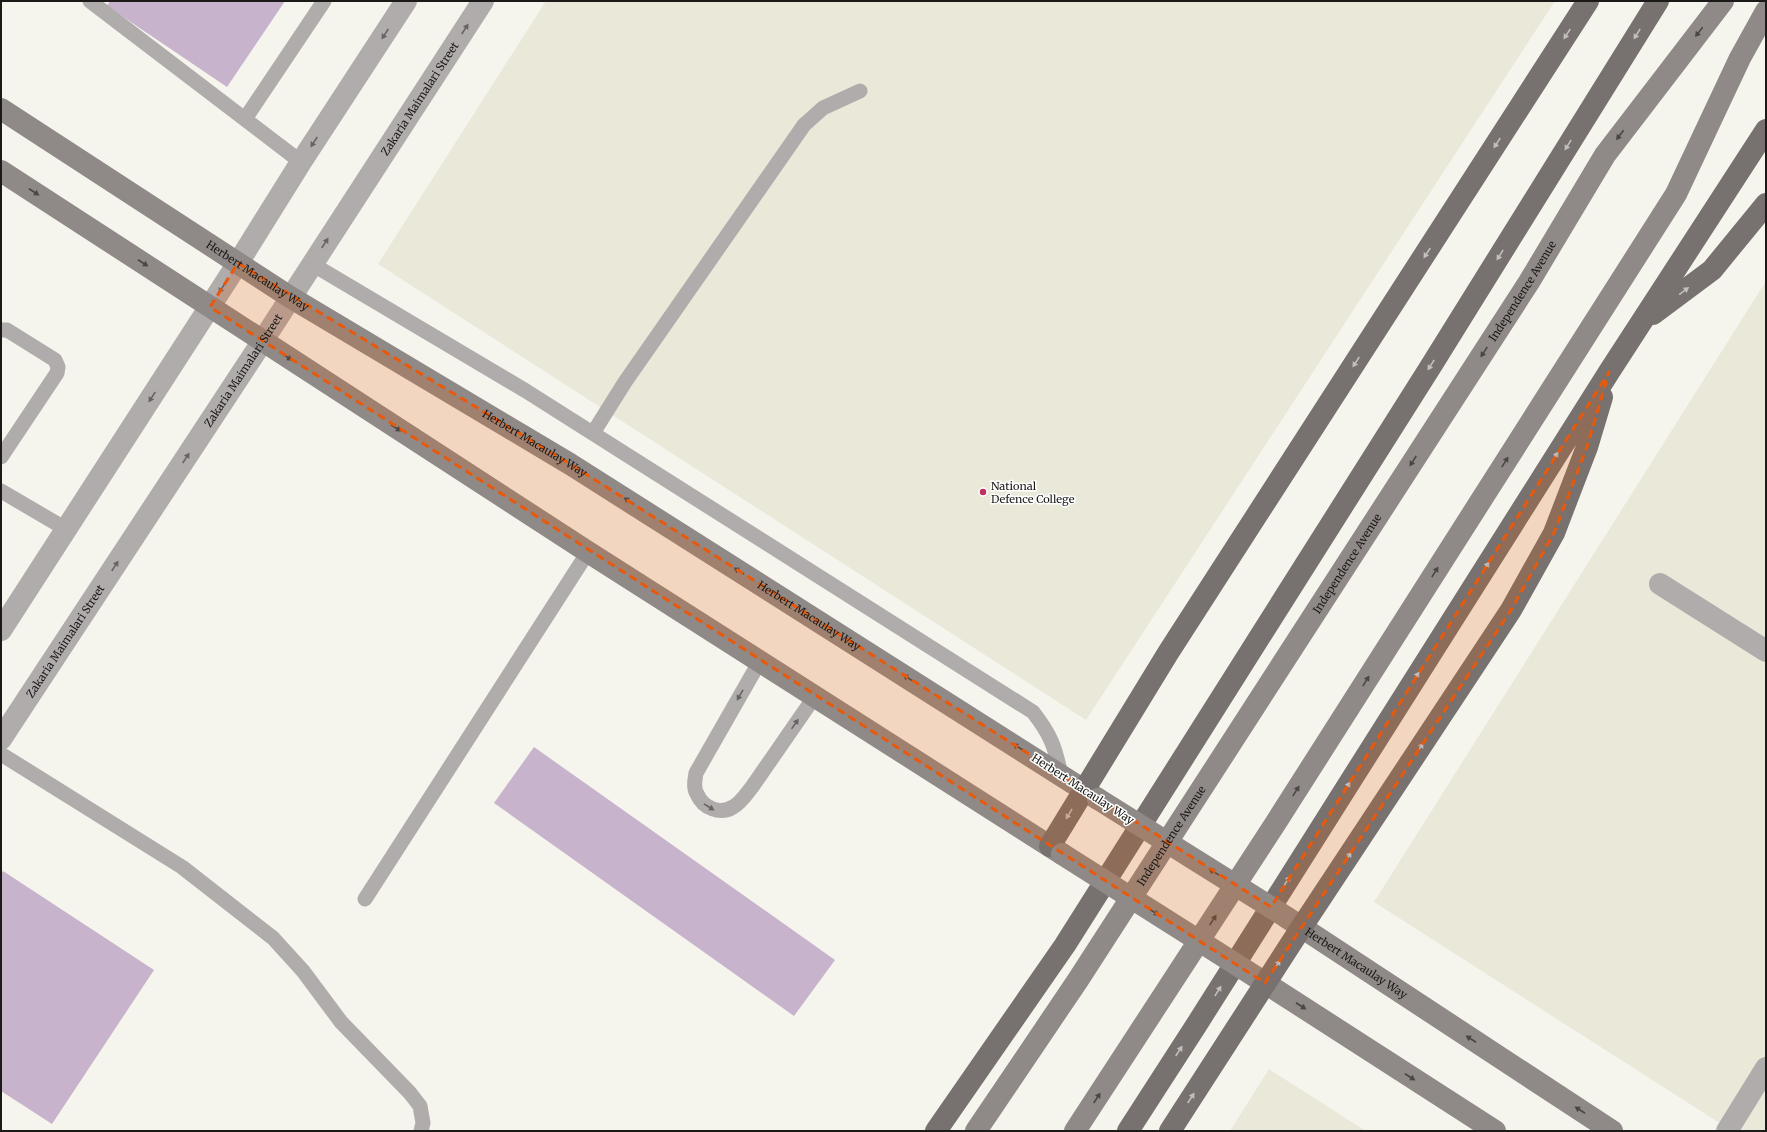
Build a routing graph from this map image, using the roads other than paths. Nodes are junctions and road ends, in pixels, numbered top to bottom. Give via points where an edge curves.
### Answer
1 (90, 1) edge
2 (324, 1) edge
3 (406, 1) edge
4 (483, 1) edge
5 (1588, 1) edge
6 (1658, 1) edge
7 (1723, 1) edge
8 (1766, 11) edge
9 (860, 91) dead end
10 (1, 109) edge
11 (245, 119) junction
12 (1766, 130) edge
13 (301, 162) junction
14 (1, 171) edge
15 (1766, 204) edge
16 (238, 263) junction
17 (312, 264) junction
18 (290, 297) junction
19 (210, 307) junction
20 (1641, 323) junction
21 (1, 330) edge
22 (262, 342) junction
23 (1609, 372) junction
24 (593, 433) junction
25 (1, 457) edge
26 (1, 491) edge
27 (66, 529) junction
28 (588, 552) junction
29 (1660, 584) dead end
30 (1, 630) edge
31 (1766, 652) edge
32 (760, 661) junction
33 (815, 696) junction
34 (1, 739) edge
35 (1, 754) edge
36 (1061, 775) junction
37 (1091, 794) junction
38 (1056, 850) junction
39 (365, 899) dead end
40 (1301, 928) junction
41 (1265, 983) junction
42 (1766, 1068) edge
43 (422, 1131) edge
44 (936, 1131) edge
45 (976, 1131) edge
46 (1076, 1131) edge
47 (1128, 1131) edge
48 (1170, 1131) edge
49 (1495, 1131) edge
50 (1612, 1131) edge
51 (1727, 1131) edge

1 - 11 lane
2 - 11 lane
3 -> 13 street
17 -> 4 street, Zakaria Maimalari Street
5 -> 37 main road via 1168,653
6 -> 44 main road via 1069,939
7 -> 45 main road, Independence Avenue via 1605,155 1525,289 1078,980
46 -> 8 main road via 1275,824 1676,194 1740,58
9 - 24 lane via 823,108 804,124 625,382
10 - 16 main road, Herbert Macaulay Way
11 - 13 lane
12 - 20 main road
13 - 16 street
14 -> 19 main road
20 -> 15 main road via 1712,270
16 - 18 main road, Herbert Macaulay Way
16 -> 19 street
17 - 18 street, Zakaria Maimalari Street
17 - 24 lane
18 - 22 street, Zakaria Maimalari Street
36 -> 18 main road, Herbert Macaulay Way via 577,468
19 - 22 main road
19 -> 27 street
20 - 23 main road
21 - 25 lane via 7,330 55,360 58,367 57,373
22 -> 28 main road
34 -> 22 street, Zakaria Maimalari Street
40 -> 23 main road via 1511,610 1554,533 1587,447
47 -> 23 main road
24 - 36 lane via 1033,712 1055,747
26 - 27 lane
27 - 30 street
28 - 32 main road
28 - 39 lane
29 - 31 street
32 - 33 main road
32 -> 33 lane via 696,773 696,794 706,806 718,811 733,808 743,798
33 - 38 main road
35 - 43 lane via 182,867 273,938 303,971 341,1022 410,1093 420,1106
36 - 37 main road, Herbert Macaulay Way
37 -> 38 main road
40 -> 37 main road, Herbert Macaulay Way, bridge
38 -> 41 main road, bridge
41 -> 40 main road
50 -> 40 main road, Herbert Macaulay Way
48 -> 41 main road
41 -> 49 main road
42 - 51 street

